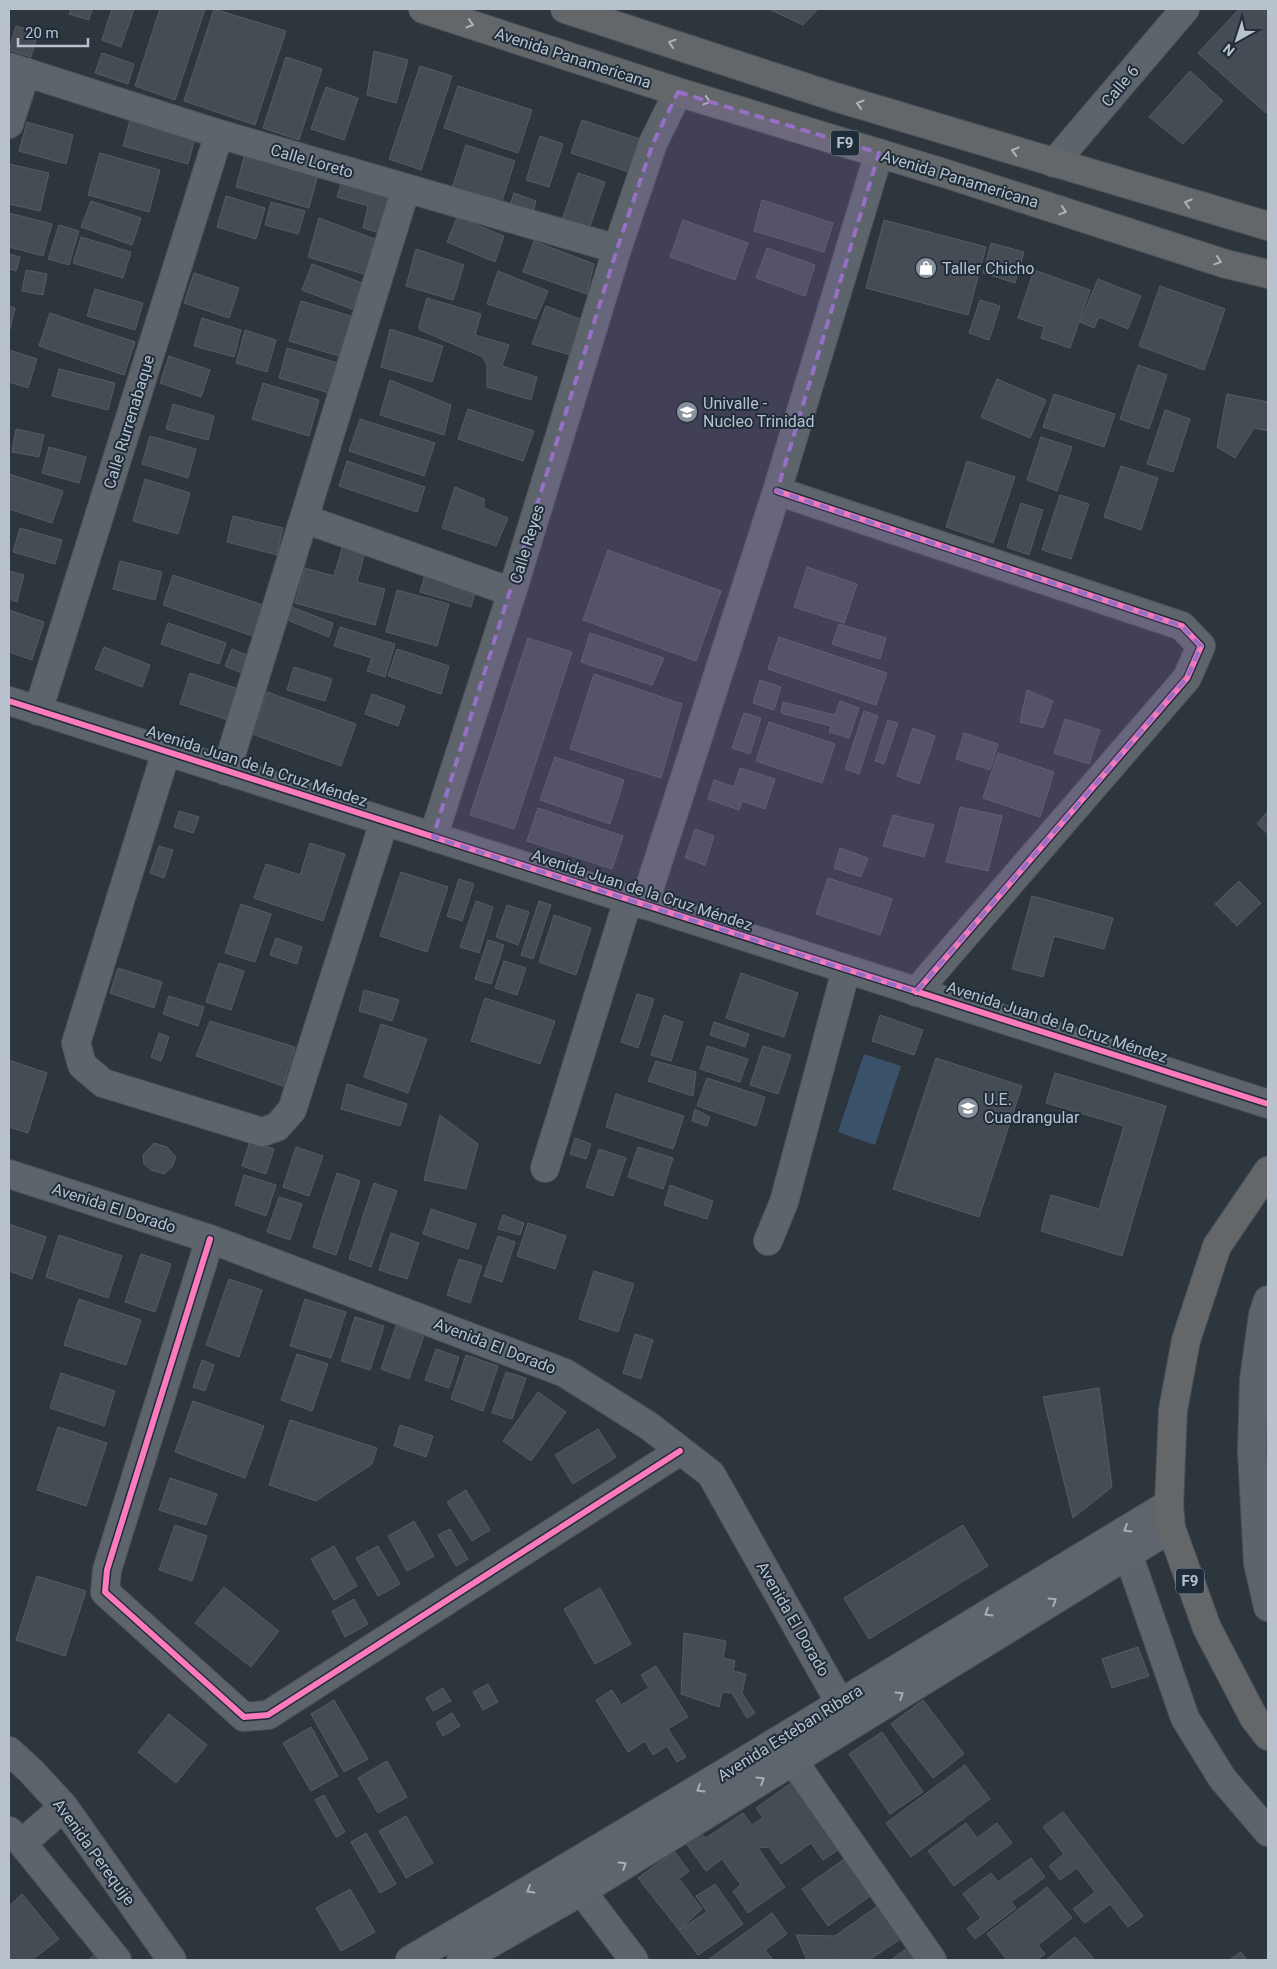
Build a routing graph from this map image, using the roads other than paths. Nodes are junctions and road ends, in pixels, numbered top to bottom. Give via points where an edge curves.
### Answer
1 (423, 9) edge
2 (565, 9) edge
3 (1185, 9) edge
4 (17, 70) edge
5 (678, 92) junction
6 (9, 124) edge
7 (219, 134) junction
8 (879, 153) junction
9 (1054, 163) junction
10 (406, 188) junction
11 (1268, 226) edge
12 (617, 249) junction
13 (1268, 274) edge
14 (777, 491) junction
15 (305, 519) junction
16 (512, 592) junction
17 (9, 701) edge
18 (38, 710) junction
19 (166, 752) junction
20 (226, 771) junction
21 (384, 822) junction
22 (433, 837) junction
23 (636, 902) junction
24 (846, 970) junction
25 (916, 992) junction
26 (1268, 1104) edge
27 (545, 1168) dead end
28 (1268, 1171) edge
29 (9, 1174) edge
30 (210, 1239) junction
31 (768, 1242) dead end
32 (1268, 1300) edge
33 (680, 1451) junction
34 (1170, 1516) junction
35 (1128, 1554) junction
36 (1268, 1607) edge
37 (840, 1703) junction
38 (1268, 1736) edge
39 (9, 1751) edge
40 (786, 1751) junction
41 (64, 1807) junction
42 (1268, 1832) edge
43 (15, 1837) edge
44 (565, 1869) junction
45 (582, 1891) junction
46 (117, 1960) edge
47 (172, 1960) edge
48 (410, 1960) edge
49 (461, 1960) edge
50 (634, 1960) edge
51 (932, 1960) edge

1 -> 5 highway, Avenida Panamericana / F9
9 -> 2 highway via 835,97
3 - 9 street, Calle 6
4 - 6 street
4 - 7 street, Calle Loreto
5 -> 8 highway, Avenida Panamericana / F9
5 - 12 street, Calle Reyes via 652,143
7 - 10 street, Calle Loreto
7 - 18 street, Calle Rurrenabaque
8 -> 13 highway, Avenida Panamericana / F9 via 1226,264
8 - 14 street
11 -> 9 highway
10 - 12 street, Calle Loreto
10 - 15 street
12 - 16 street, Calle Reyes
14 - 23 street
14 - 25 street via 1182,626 1201,646 1187,678
15 - 16 street
15 - 20 street
16 - 22 street, Calle Reyes
17 - 18 street, Avenida Juan de la Cruz Méndez
18 - 19 street, Avenida Juan de la Cruz Méndez
19 - 20 street, Avenida Juan de la Cruz Méndez
19 - 21 street via 76,1043 82,1065 103,1083 262,1132 278,1127 292,1110
20 - 21 street, Avenida Juan de la Cruz Méndez
21 - 22 street, Avenida Juan de la Cruz Méndez
22 - 23 street, Avenida Juan de la Cruz Méndez
23 - 24 street, Avenida Juan de la Cruz Méndez
23 - 27 street
24 - 25 street, Avenida Juan de la Cruz Méndez
24 - 31 street via 784,1202
25 - 26 street, Avenida Juan de la Cruz Méndez
28 - 34 highway, F9 via 1217,1246 1186,1340 1173,1410
29 - 30 street, Avenida El Dorado
30 - 33 street, Avenida El Dorado via 566,1372 649,1426
30 - 33 street via 107,1570 105,1592 244,1718 268,1715
32 - 36 street via 1254,1380 1252,1451 1258,1563
33 - 37 street, Avenida El Dorado via 711,1474
34 - 35 main road, Avenida Esteban Ribera
34 -> 37 main road, Avenida Esteban Ribera
34 - 38 highway, F9 via 1207,1628 1254,1718
40 -> 35 main road, Avenida Esteban Ribera
35 - 42 street via 1185,1718 1222,1778
37 - 40 main road, Avenida Esteban Ribera
39 - 41 street, Avenida Perequije
40 -> 44 main road, Avenida Esteban Ribera
45 -> 40 main road, Avenida Esteban Ribera
40 - 51 street
41 - 43 street
41 - 47 street, Avenida Perequije
43 - 46 street
44 - 45 street
44 -> 48 main road, Avenida Esteban Ribera
45 - 49 main road, Avenida Esteban Ribera
45 - 50 street

